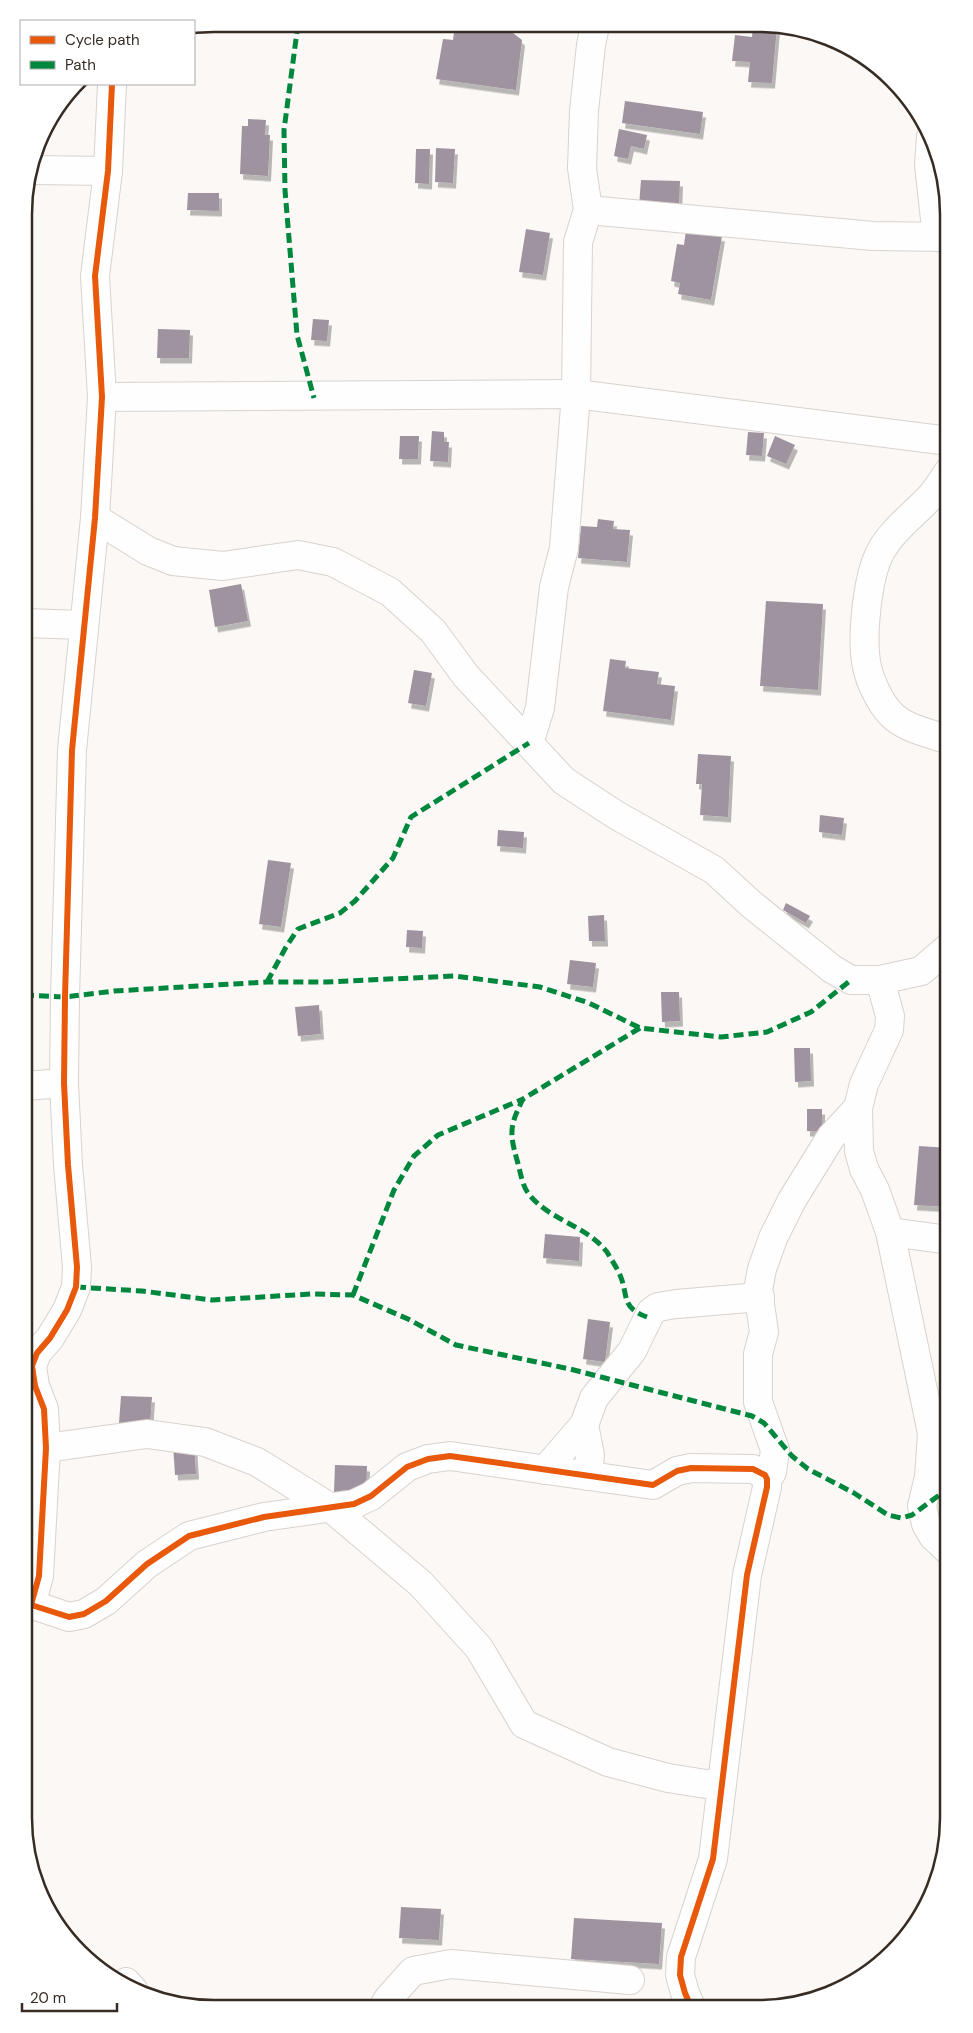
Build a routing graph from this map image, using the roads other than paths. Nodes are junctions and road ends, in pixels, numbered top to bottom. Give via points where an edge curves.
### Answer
1 (594, 32) edge
2 (112, 85) edge
3 (930, 154) edge
4 (38, 170) edge
5 (108, 171) junction
6 (588, 210) junction
7 (940, 220) edge
8 (940, 237) edge
9 (576, 394) junction
10 (102, 397) junction
11 (940, 440) edge
12 (940, 484) edge
13 (95, 518) junction
14 (32, 623) edge
15 (83, 625) junction
16 (940, 737) edge
17 (529, 743) junction
18 (940, 955) edge
19 (880, 980) junction
20 (64, 1083) junction
21 (32, 1085) edge
22 (858, 1108) junction
23 (890, 1232) junction
24 (940, 1239) edge
25 (760, 1297) junction
26 (584, 1425) junction
27 (46, 1448) junction
28 (545, 1470) junction
29 (588, 1476) junction
30 (767, 1479) junction
31 (331, 1508) junction
32 (940, 1543) edge
33 (32, 1592) edge
34 (32, 1606) edge
35 (722, 1783) junction
36 (630, 1980) dead end
37 (387, 2000) edge
38 (688, 2000) edge

1 - 6 street via 584,111 582,168
2 - 5 street
3 - 7 street
4 - 5 street
5 - 10 street via 95,276
6 - 8 street via 873,236
6 - 9 street via 578,242
9 - 10 street
9 - 11 street
9 - 17 street via 564,548 554,587 540,708
10 - 13 street
12 - 16 street via 894,533 881,552 865,617 867,667 879,697 890,714 903,724
13 - 15 street
13 - 17 street via 148,551 173,561 223,566 298,555 333,562 390,592 433,631 466,676
14 - 15 street
15 - 20 street via 72,750
17 - 19 street via 564,781 616,815 714,870 832,969 851,980
18 - 19 street via 921,971
19 - 22 street via 890,1016 889,1030 864,1084
20 - 21 street
20 - 27 street via 77,1267 76,1287 67,1310 37,1353 32,1366 44,1409
22 - 23 street via 859,1151
22 - 25 street via 831,1137 792,1200 762,1269
23 - 24 street
23 - 32 street via 932,1433 929,1476 922,1506 926,1524
25 - 26 street via 676,1304 658,1307 651,1312 632,1351 594,1398
25 - 30 street via 764,1332 758,1354 758,1402 775,1450 772,1472
26 - 28 street
26 - 29 street via 590,1454
27 - 31 street via 147,1434 206,1442 257,1462
27 - 33 street via 39,1576
28 - 29 street
28 - 31 street via 450,1456 428,1459 407,1466 371,1496 354,1504
29 - 30 street via 653,1484 677,1471 691,1468 753,1469
30 - 35 street via 747,1575
31 - 34 street via 264,1517 189,1536 147,1564 106,1601 84,1614 69,1617
31 - 35 street via 446,1609 479,1648 524,1724 608,1762 668,1778
35 - 38 street via 713,1859 681,1957 680,1975
36 - 37 street via 452,1964 413,1971

